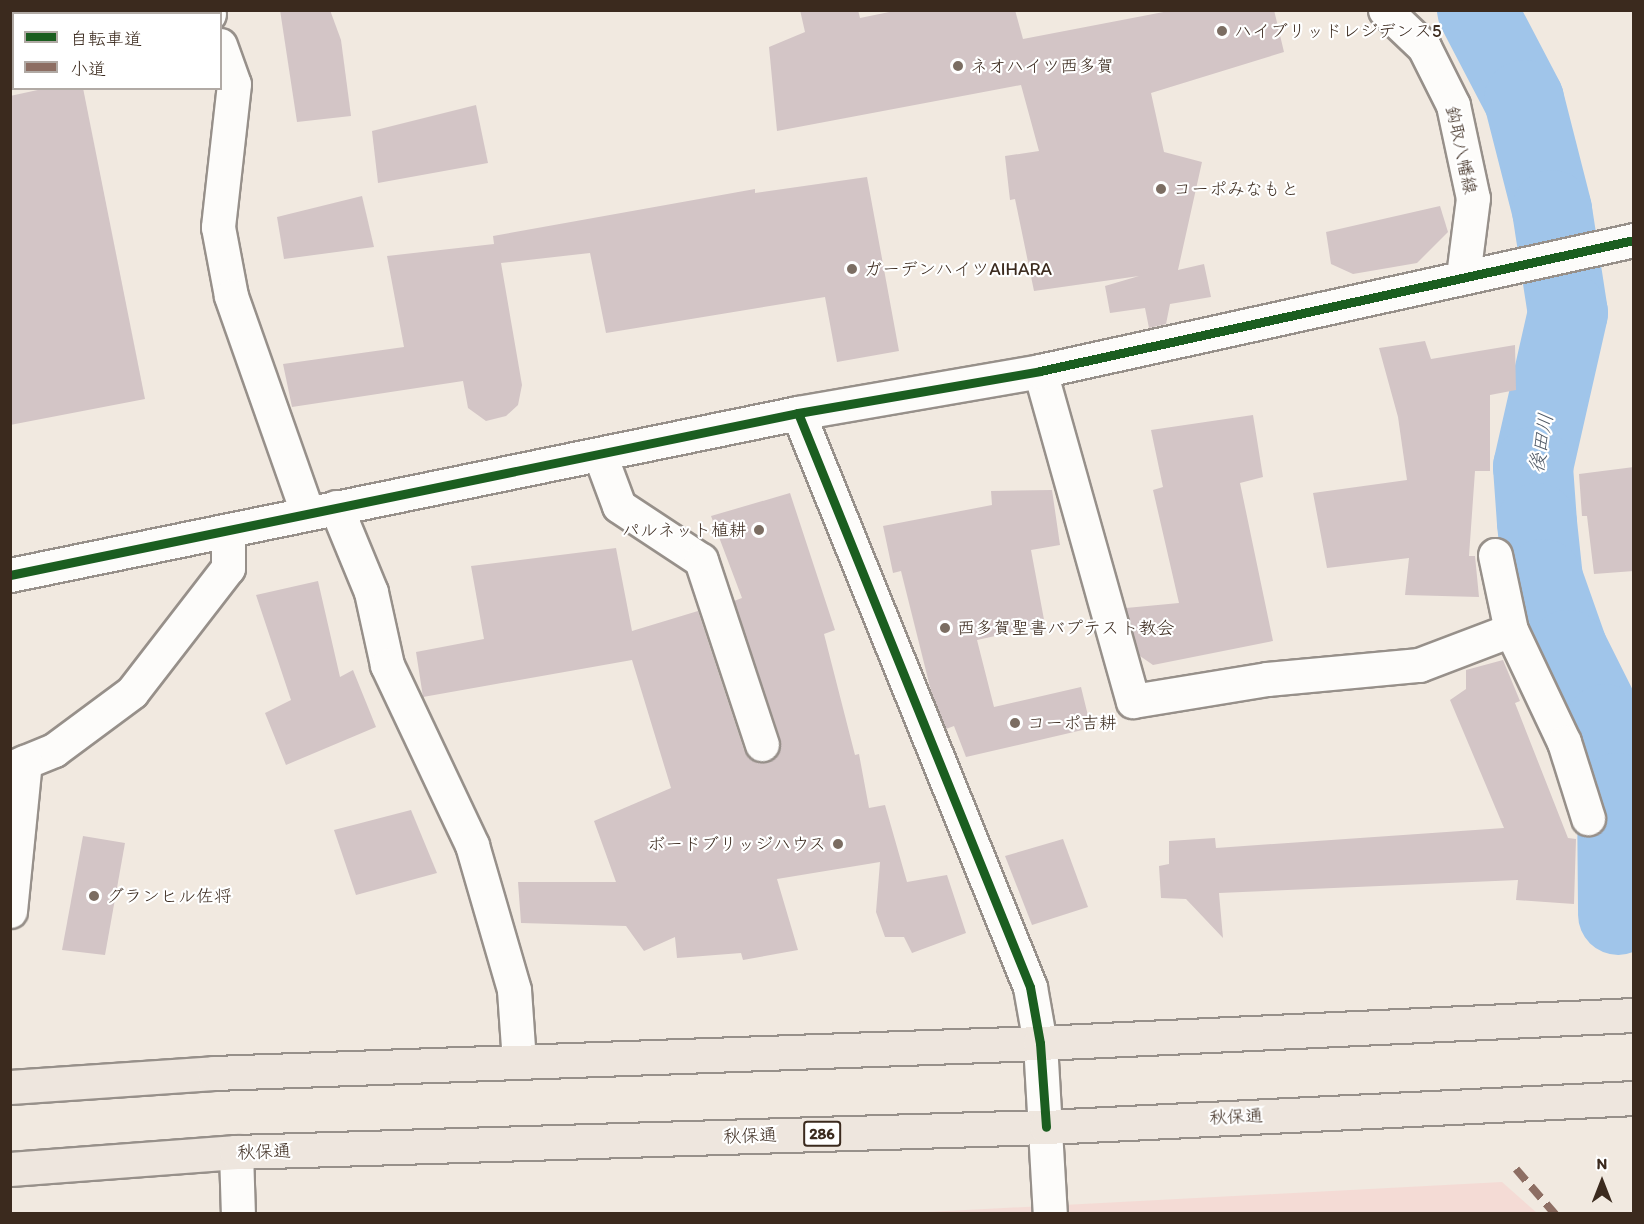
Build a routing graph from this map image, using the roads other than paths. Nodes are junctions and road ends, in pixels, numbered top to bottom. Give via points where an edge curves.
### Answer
1 (1384, 10) edge
2 (222, 51) edge
3 (1634, 240) edge
4 (1463, 276) junction
5 (1040, 371) junction
6 (798, 413) junction
7 (600, 455) junction
8 (321, 510) junction
9 (228, 531) junction
10 (1495, 555) dead end
11 (10, 575) edge
12 (1511, 630) junction
13 (762, 744) dead end
14 (18, 765) edge
15 (1588, 818) dead end
16 (10, 911) edge
17 (1634, 1015) edge
18 (1040, 1043) junction
19 (519, 1061) junction
20 (10, 1087) edge
21 (1634, 1098) edge
22 (1046, 1127) junction
23 (236, 1152) junction
24 (10, 1169) edge
25 (238, 1214) edge
26 (1050, 1214) edge

1 - 4 street, 鈎取八幡線 via 1424,46 1454,105 1473,198
2 - 8 street via 234,84 218,227 231,296
3 - 4 street via 1525,267
4 - 5 street
5 - 6 street
5 - 12 street via 1133,701 1267,679 1419,665
6 - 7 street
6 - 18 street via 1030,987
7 - 8 street
7 - 13 street via 619,507 701,560
8 - 9 street
8 - 19 street via 371,592 387,665 472,845 514,990
9 - 11 street
9 - 14 street via 228,568 132,692 54,750
10 - 12 street
12 - 15 street via 1564,742
14 - 16 street
17 - 18 highway
18 - 19 highway
18 - 22 street
19 - 20 highway via 214,1073
21 - 22 highway, 秋保通 / 286
22 - 23 highway, 秋保通 / 286
22 - 26 street
23 - 24 highway, 秋保通 / 286
23 - 25 street

